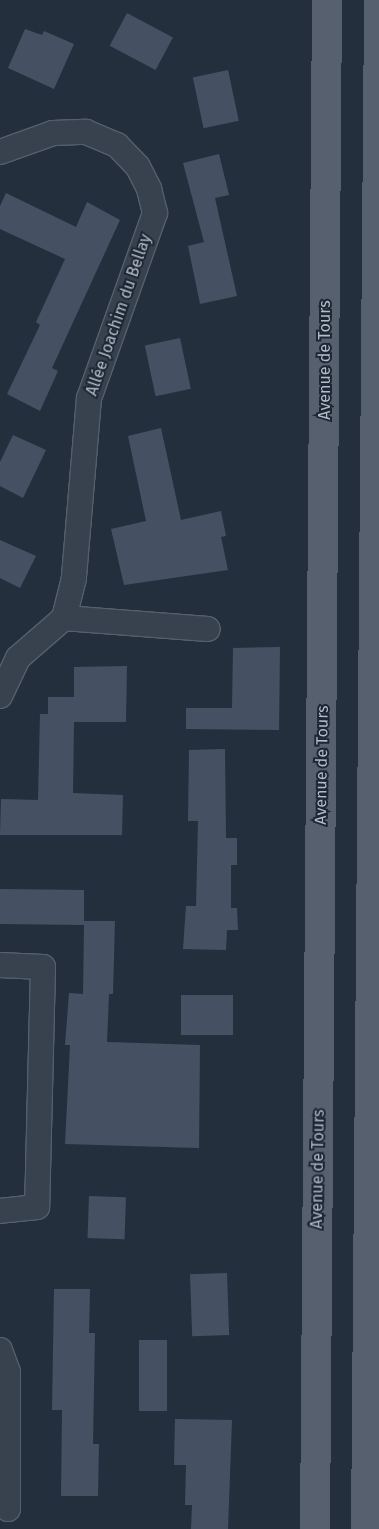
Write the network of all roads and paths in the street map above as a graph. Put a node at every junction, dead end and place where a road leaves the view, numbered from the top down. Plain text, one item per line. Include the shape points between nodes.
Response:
1 (326, 0) edge
2 (379, 0) edge
3 (0, 152) edge
4 (64, 618) junction
5 (208, 629) dead end
6 (9, 653) edge
7 (0, 696) edge
8 (0, 965) edge
9 (0, 1211) edge
10 (0, 1350) edge
11 (4, 1424) edge
12 (8, 1509) dead end
13 (314, 1529) edge
14 (366, 1529) edge

1 - 13 main road, Avenue de Tours
2 - 14 main road
3 - 4 street, Allée Joachim du Bellay via 53,133 86,132 117,146 138,167 149,189 155,213 89,398 74,578
4 - 5 street
4 - 6 street
6 - 7 street
8 - 9 street via 43,967 37,1207
10 - 11 street via 8,1372
11 - 12 street

